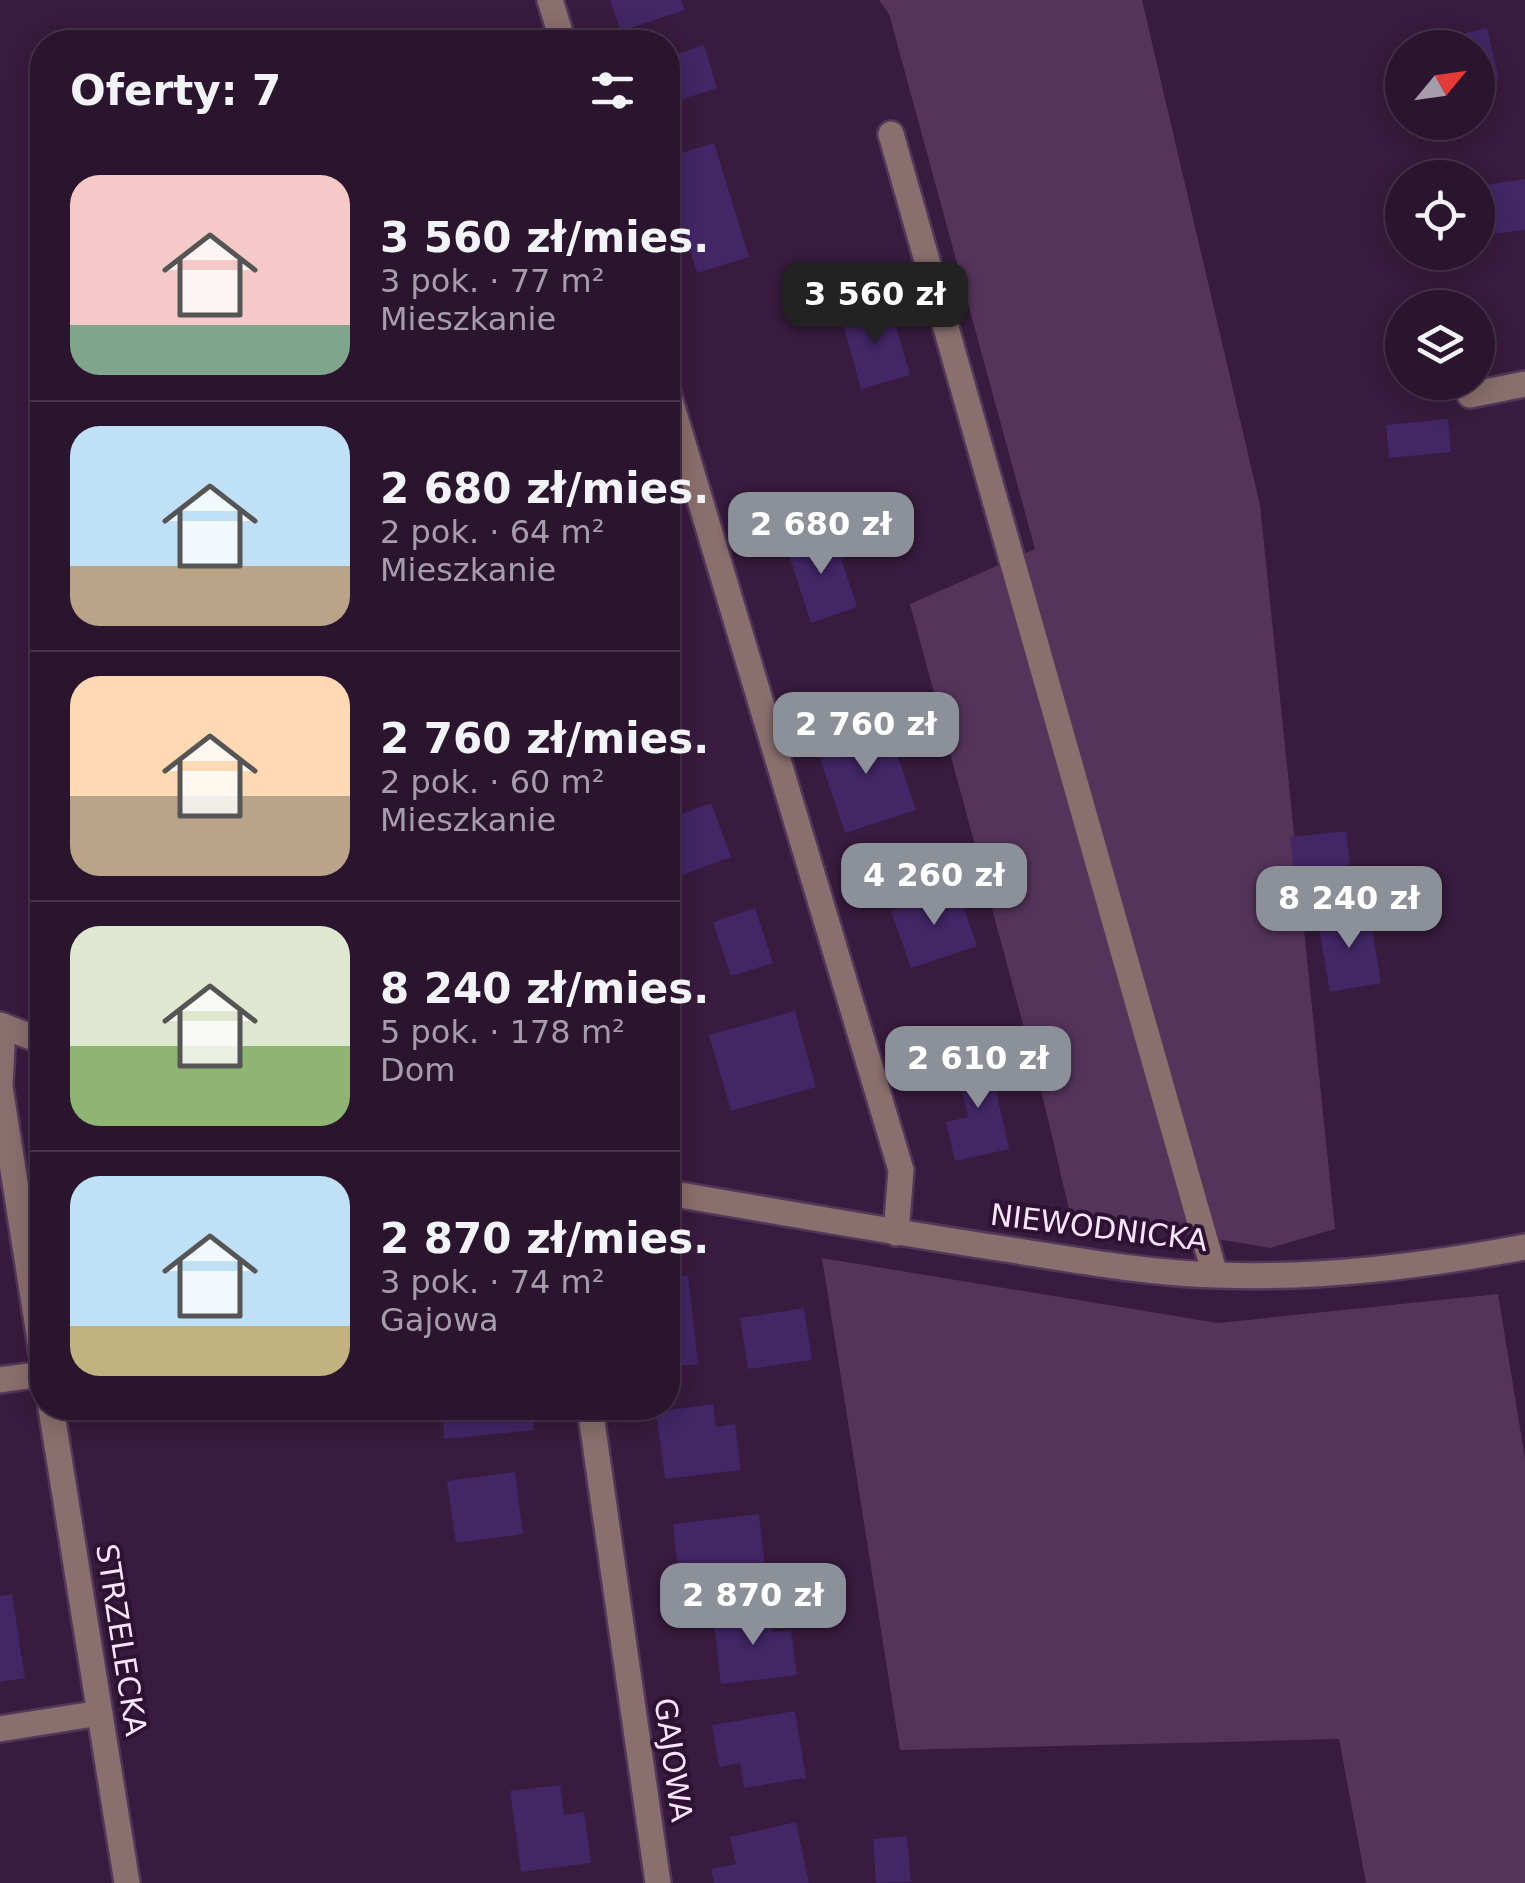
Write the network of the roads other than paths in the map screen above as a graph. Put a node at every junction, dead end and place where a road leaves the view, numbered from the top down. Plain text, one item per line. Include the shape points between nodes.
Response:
1 (550, 0) edge
2 (559, 30) edge
3 (891, 134) dead end
4 (1525, 384) edge
5 (1495, 390) edge
6 (680, 432) edge
7 (1, 1025) edge
8 (30, 1036) edge
9 (0, 1086) edge
10 (680, 1195) edge
11 (896, 1232) junction
12 (1525, 1248) edge
13 (1215, 1276) junction
14 (30, 1277) edge
15 (30, 1376) edge
16 (0, 1380) edge
17 (53, 1420) edge
18 (592, 1420) edge
19 (100, 1713) junction
20 (0, 1729) edge
21 (127, 1883) edge
22 (658, 1883) edge

1 - 2 street
3 - 13 street
4 - 5 street
6 - 11 street via 900,1170
7 - 8 street
7 - 9 street
9 - 14 street
10 - 11 street, NIEWODNICKA
11 - 13 street, NIEWODNICKA
12 - 13 street, NIEWODNICKA via 1359,1272
15 - 16 street
17 - 19 street, STRZELECKA
18 - 22 street, GAJOWA
19 - 20 street
19 - 21 street, STRZELECKA

